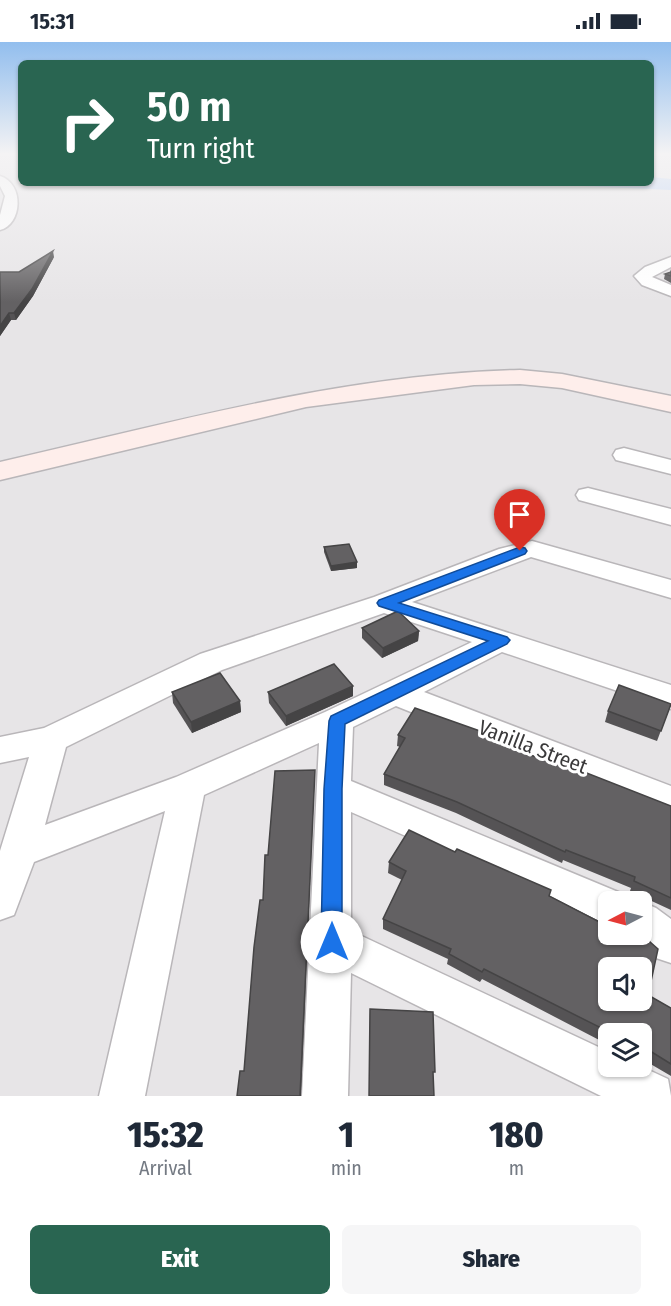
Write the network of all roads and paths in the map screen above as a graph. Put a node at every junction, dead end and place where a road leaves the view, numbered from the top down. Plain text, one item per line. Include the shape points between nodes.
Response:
1 (11, 204) edge
2 (0, 226) edge
3 (670, 263) edge
4 (671, 291) edge
5 (671, 404) edge
6 (624, 455) dead end
7 (671, 466) edge
8 (0, 471) edge
9 (588, 495) dead end
10 (671, 517) edge
11 (671, 589) edge
12 (384, 603) junction
13 (502, 640) junction
14 (395, 693) junction
15 (671, 697) edge
16 (337, 721) junction
17 (51, 739) junction
18 (0, 750) edge
19 (188, 787) junction
20 (333, 789) junction
21 (671, 801) edge
22 (19, 851) junction
23 (0, 902) edge
24 (598, 902) edge
25 (652, 929) edge
26 (332, 942) junction
27 (671, 944) edge
28 (122, 1096) edge
29 (325, 1096) edge
30 (651, 1096) edge

1 - 2 street
3 - 4 street via 642,276
5 - 8 street via 562,381 474,378 306,399
6 - 7 street
9 - 10 street
11 - 12 street via 532,549
12 - 13 street
12 - 17 street via 211,662
13 - 14 street
13 - 15 street
14 - 16 street
14 - 21 street, Vanilla Street
16 - 19 street
16 - 20 street
17 - 18 street
17 - 22 street
19 - 22 street
19 - 28 street
20 - 24 street
20 - 26 street
22 - 23 street
25 - 27 street
26 - 29 street
26 - 30 street

